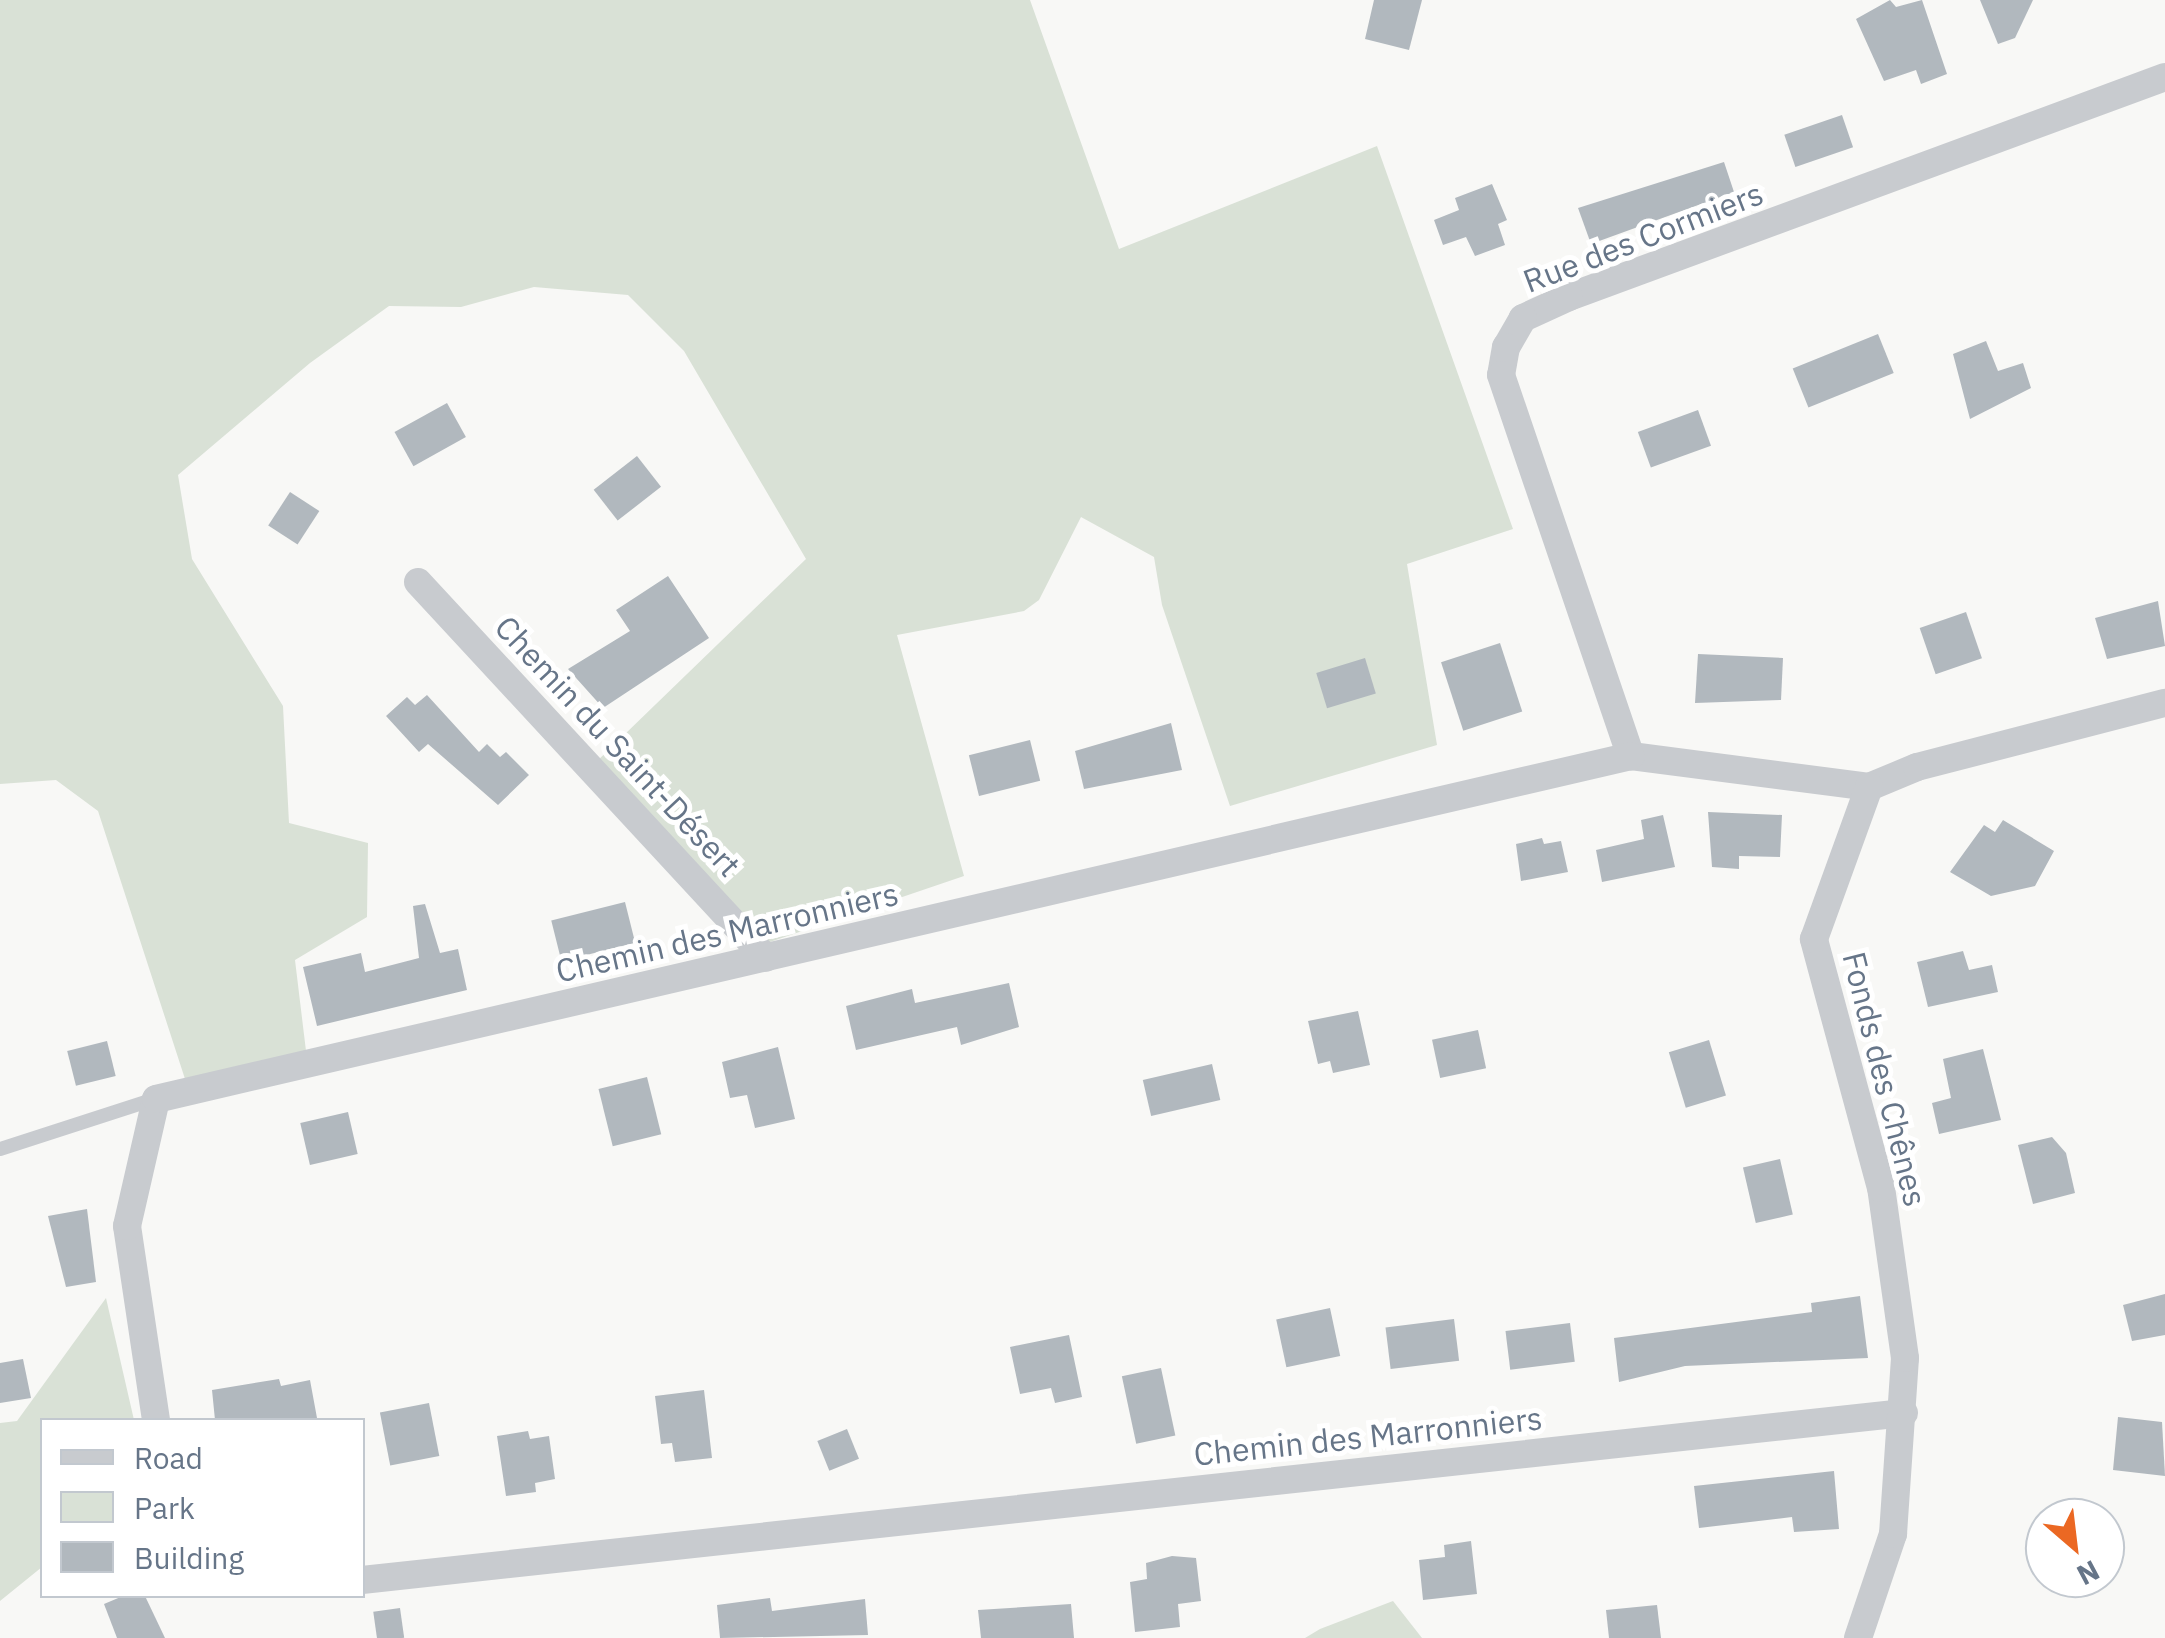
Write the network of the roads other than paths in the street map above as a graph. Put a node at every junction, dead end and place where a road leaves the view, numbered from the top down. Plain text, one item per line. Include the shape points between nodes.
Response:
1 (2165, 77) edge
2 (418, 582) dead end
3 (2165, 703) edge
4 (1632, 756) junction
5 (1869, 787) junction
6 (766, 958) junction
7 (156, 1099) junction
8 (0, 1149) edge
9 (1904, 1413) junction
10 (156, 1418) edge
11 (365, 1580) edge
12 (1858, 1638) edge

1 - 4 street, Rue des Cormiers via 1523,318 1506,347 1501,375
2 - 6 street, Chemin du Saint-Désert
3 - 5 street via 1918,767
4 - 5 street
4 - 6 street, Chemin des Marronniers
5 - 9 street, Fonds des Chênes via 1814,940 1881,1188 1904,1358
6 - 7 street, Chemin des Marronniers
7 - 8 lane
7 - 10 street via 127,1226
9 - 11 street, Chemin des Marronniers
9 - 12 street, Fonds des Chênes via 1893,1534

